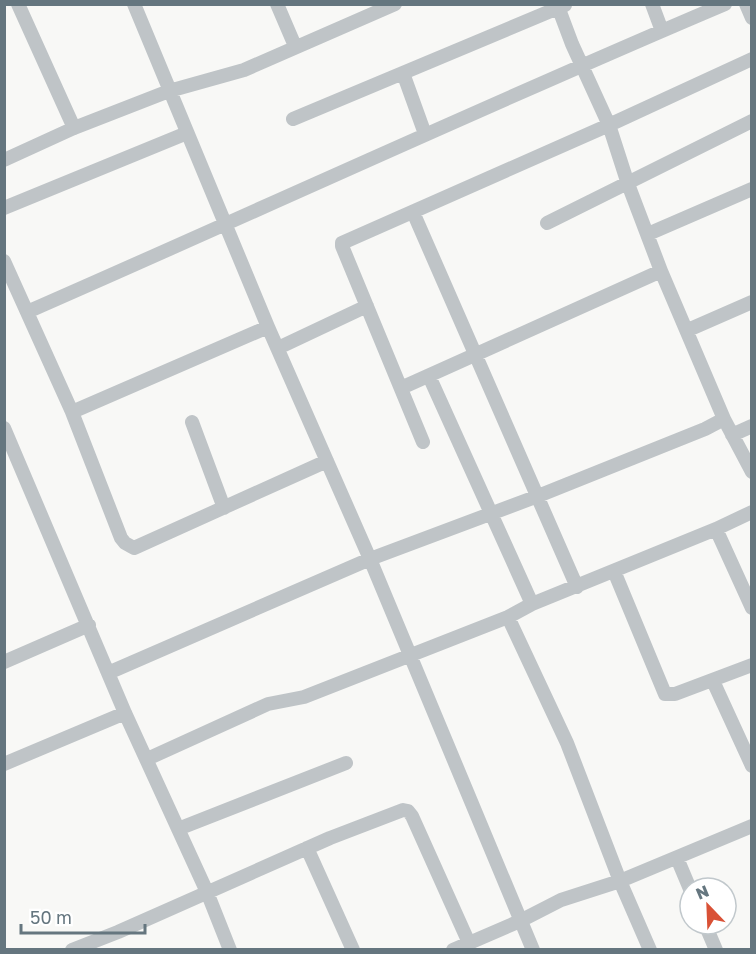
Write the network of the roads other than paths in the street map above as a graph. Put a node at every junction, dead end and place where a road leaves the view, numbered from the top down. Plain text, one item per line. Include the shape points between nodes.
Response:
1 (18, 4) edge
2 (134, 4) edge
3 (277, 4) edge
4 (394, 4) edge
5 (652, 4) edge
6 (725, 4) edge
7 (746, 4) edge
8 (561, 6) edge
9 (752, 18) edge
10 (662, 31) junction
11 (295, 46) junction
12 (752, 59) edge
13 (583, 65) junction
14 (403, 73) junction
15 (169, 91) junction
16 (293, 119) dead end
17 (752, 121) edge
18 (609, 125) junction
19 (74, 128) junction
20 (187, 133) junction
21 (425, 134) junction
22 (4, 160) edge
23 (628, 184) junction
24 (752, 189) edge
25 (4, 208) edge
26 (413, 212) junction
27 (547, 223) dead end
28 (225, 225) junction
29 (648, 234) junction
30 (4, 261) edge
31 (661, 271) junction
32 (752, 302) edge
33 (367, 306) junction
34 (27, 312) junction
35 (268, 327) junction
36 (687, 330) junction
37 (278, 348) junction
38 (476, 355) junction
39 (429, 376) junction
40 (400, 388) junction
41 (72, 412) junction
42 (724, 419) junction
43 (192, 422) dead end
44 (752, 426) edge
45 (4, 428) edge
46 (732, 435) junction
47 (423, 442) dead end
48 (327, 461) junction
49 (752, 472) edge
50 (538, 496) junction
51 (224, 508) junction
52 (752, 512) edge
53 (491, 514) junction
54 (716, 529) junction
55 (370, 559) junction
56 (614, 571) junction
57 (577, 586) junction
58 (532, 604) junction
59 (752, 608) edge
60 (508, 616) junction
61 (89, 625) junction
62 (410, 655) junction
63 (4, 662) edge
64 (752, 665) edge
65 (108, 673) junction
66 (713, 681) junction
67 (125, 713) junction
68 (147, 759) junction
69 (346, 763) dead end
70 (4, 764) edge
71 (752, 766) edge
72 (752, 825) edge
73 (178, 829) junction
74 (308, 848) junction
75 (677, 858) junction
76 (685, 876) edge
77 (620, 881) junction
78 (207, 892) junction
79 (520, 921) junction
80 (710, 936) edge
81 (469, 943) junction
82 (105, 944) edge
83 (72, 950) edge
84 (230, 950) edge
85 (353, 950) edge
86 (453, 950) edge
87 (533, 950) edge
88 (650, 950) edge
89 (716, 950) edge

1 - 19 street
2 - 15 street
3 - 11 street
4 - 11 street
5 - 10 street
6 - 10 street
7 - 9 street
8 - 13 street
8 - 14 street
10 - 13 street
11 - 15 street via 244,70
12 - 18 street
13 - 18 street
13 - 21 street
14 - 16 street
14 - 21 street
15 - 19 street
15 - 20 street
17 - 23 street
18 - 23 street
18 - 26 street
19 - 22 street
20 - 25 street
20 - 28 street
21 - 28 street
23 - 27 street
23 - 29 street
24 - 29 street
26 - 33 street via 342,243
26 - 38 street
28 - 34 street
28 - 35 street
29 - 31 street
30 - 34 street
31 - 36 street
31 - 38 street
32 - 36 street
33 - 37 street
33 - 40 street
34 - 41 street
35 - 37 street
35 - 41 street
36 - 42 street
37 - 48 street
38 - 39 street
38 - 50 street
39 - 40 street
39 - 53 street
40 - 47 street
41 - 51 street via 121,538 129,546 134,548
42 - 46 street
42 - 50 street
43 - 51 street
44 - 46 street
45 - 61 street
46 - 49 street
48 - 51 street
48 - 55 street
50 - 53 street
50 - 57 street
52 - 54 street
53 - 55 street
53 - 58 street
54 - 56 street
54 - 59 street
55 - 62 street
55 - 65 street
56 - 57 street
56 - 66 street via 664,693 675,694
57 - 58 street
58 - 60 street
60 - 62 street
60 - 77 street via 567,743
61 - 63 street
61 - 65 street
62 - 68 street via 304,697 268,704
62 - 79 street
64 - 66 street
65 - 67 street
66 - 71 street
67 - 68 street
67 - 70 street
68 - 73 street
69 - 73 street
72 - 75 street
73 - 78 street
74 - 78 street
74 - 81 street via 400,811 408,812
74 - 85 street
75 - 76 street
75 - 77 street
77 - 79 street via 561,900
77 - 88 street
78 - 82 street
78 - 84 street
79 - 81 street
79 - 87 street
80 - 89 street
81 - 86 street
82 - 83 street

